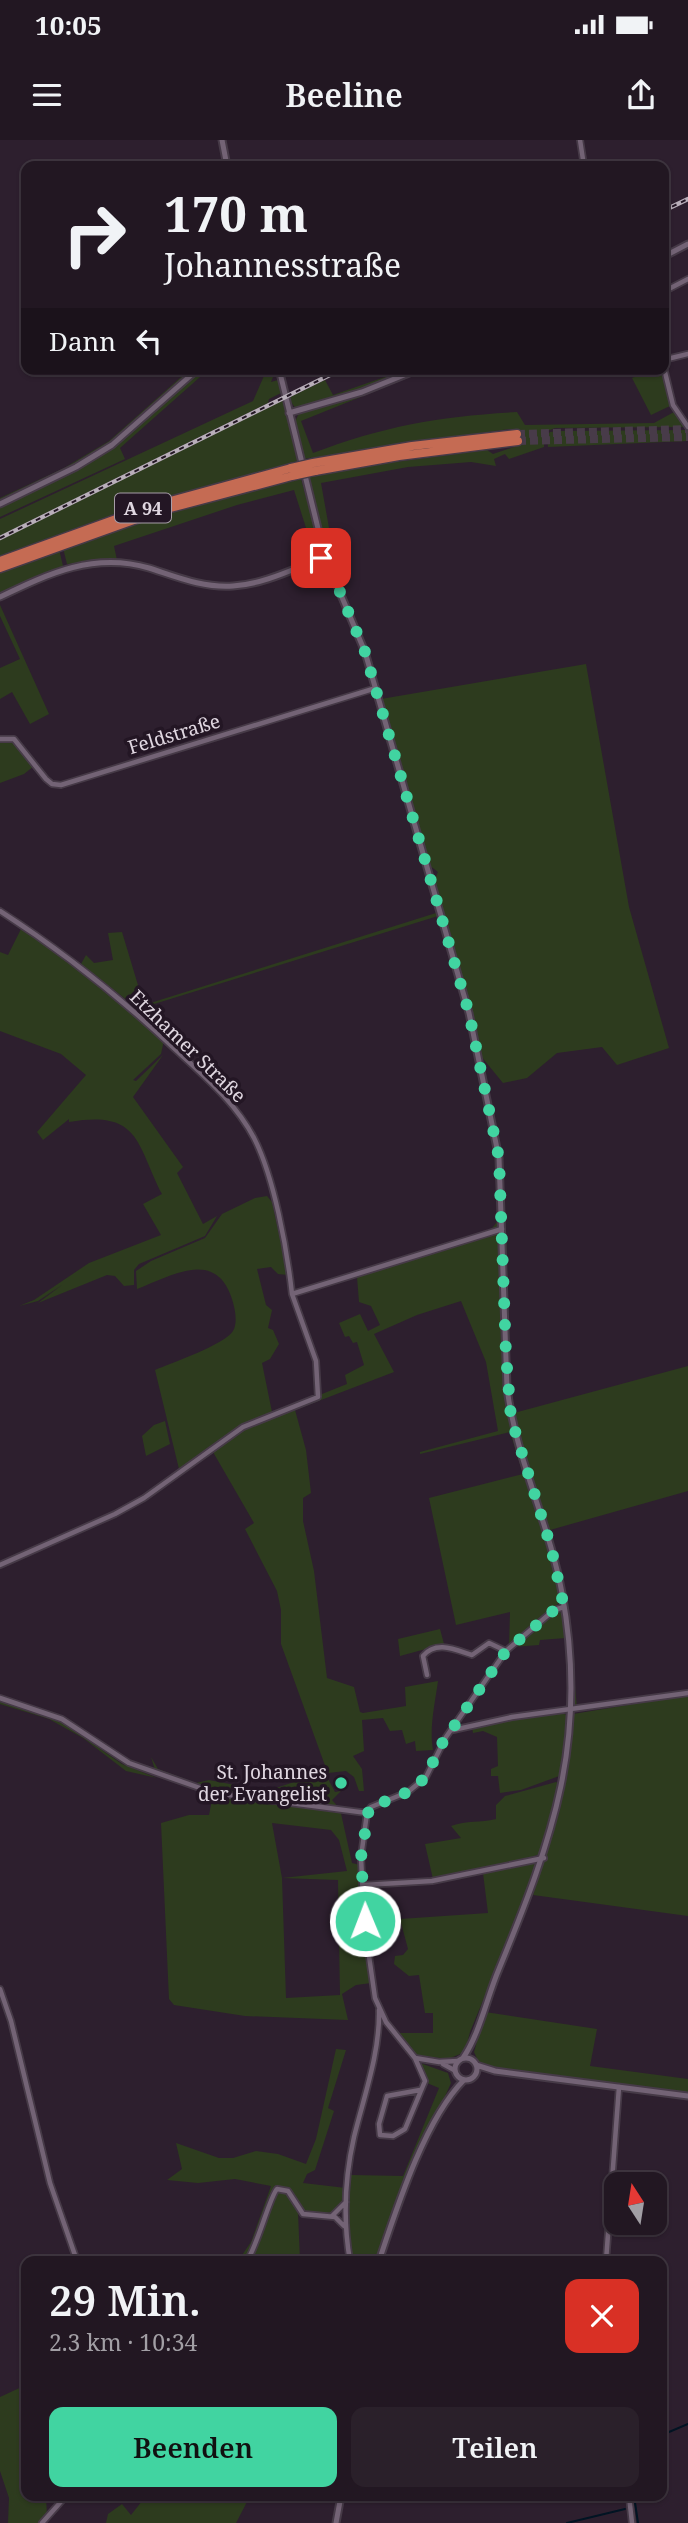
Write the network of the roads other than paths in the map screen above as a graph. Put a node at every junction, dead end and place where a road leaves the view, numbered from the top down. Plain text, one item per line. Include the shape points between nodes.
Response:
1 (222, 140) edge
2 (580, 140) edge
3 (226, 161) edge
4 (583, 161) edge
5 (688, 244) edge
6 (669, 254) edge
7 (688, 279) edge
8 (669, 289) edge
9 (688, 354) edge
10 (669, 360) edge
11 (191, 375) edge
12 (280, 375) edge
13 (404, 375) edge
14 (666, 375) edge
15 (289, 413) junction
16 (688, 426) edge
17 (517, 438) tunnel mouth
18 (292, 472) junction
19 (0, 504) edge
20 (325, 556) junction
21 (0, 561) edge
22 (0, 568) edge
23 (0, 597) edge
24 (376, 688) junction
25 (0, 738) edge
26 (0, 911) edge
27 (502, 1229) junction
28 (292, 1294) junction
29 (0, 1565) edge
30 (564, 1607) junction
31 (506, 1651) junction
32 (426, 1675) dead end
33 (688, 1693) edge
34 (0, 1698) edge
35 (571, 1710) junction
36 (452, 1730) junction
37 (368, 1813) junction
38 (544, 1858) junction
39 (364, 1885) junction
40 (0, 1989) edge
41 (379, 2010) junction
42 (470, 2046) junction
43 (415, 2058) junction
44 (461, 2059) junction
45 (439, 2062) junction
46 (475, 2063) junction
47 (495, 2071) junction
48 (455, 2072) junction
49 (476, 2074) junction
50 (464, 2080) junction
51 (620, 2087) junction
52 (420, 2090) junction
53 (453, 2090) junction
54 (688, 2096) edge
55 (346, 2201) junction
56 (331, 2216) junction
57 (345, 2227) junction
58 (75, 2256) edge
59 (250, 2256) edge
60 (349, 2256) edge
61 (381, 2256) edge
62 (606, 2256) edge
63 (62, 2501) edge
64 (340, 2501) edge
65 (630, 2501) edge
66 (42, 2523) edge
67 (336, 2523) edge
68 (632, 2523) edge

1 - 3 street
2 - 4 street
5 - 6 street
7 - 8 street
9 - 10 street
11 - 19 street via 112,445
12 - 15 street
13 - 15 street
14 - 16 street via 676,411
15 - 20 street
17 - 18 highway, A 94, bridge
18 - 21 highway, A 94 via 152,506
18 - 22 highway, A 94 via 159,511
20 - 23 street via 263,581 233,586 199,583 130,564 84,563
20 - 24 street
24 - 25 street, Feldstraße via 61,785 46,779 14,739
24 - 27 street via 469,1013 497,1144
26 - 28 street, Etzhamer Straße via 90,973 236,1110 265,1167
27 - 28 street
27 - 30 street via 511,1418 551,1547
28 - 29 street, Etzhamer Straße via 316,1361 318,1397 243,1427 115,1514
30 - 31 street via 554,1610
30 - 35 street
31 - 32 street via 489,1643 472,1655 450,1647 428,1651 423,1656
31 - 36 street
33 - 35 street
34 - 37 street via 62,1719 129,1763 236,1798
35 - 36 street
35 - 38 street via 563,1781
36 - 37 street via 420,1784 371,1807
37 - 39 street via 361,1857
38 - 39 street via 432,1881
38 - 42 street
39 - 41 street via 367,1941
40 - 58 street via 50,2183
41 - 43 street
41 - 55 street
42 - 44 street
42 - 46 street
43 - 45 street
43 - 52 street via 425,2076
44 - 45 street
44 - 46 street
44 - 48 street
45 - 48 street
46 - 47 street
46 - 49 street
47 - 49 street
47 - 51 street
48 - 50 street
48 - 53 street
49 - 50 street
50 - 53 street
51 - 54 street
51 - 62 street
52 - 52 street via 403,2132 380,2135 387,2096
53 - 61 street via 428,2136
55 - 56 street
55 - 57 street
56 - 57 street
56 - 59 street via 303,2214 288,2192 277,2189
57 - 60 street
63 - 66 street
64 - 67 street
65 - 68 street

